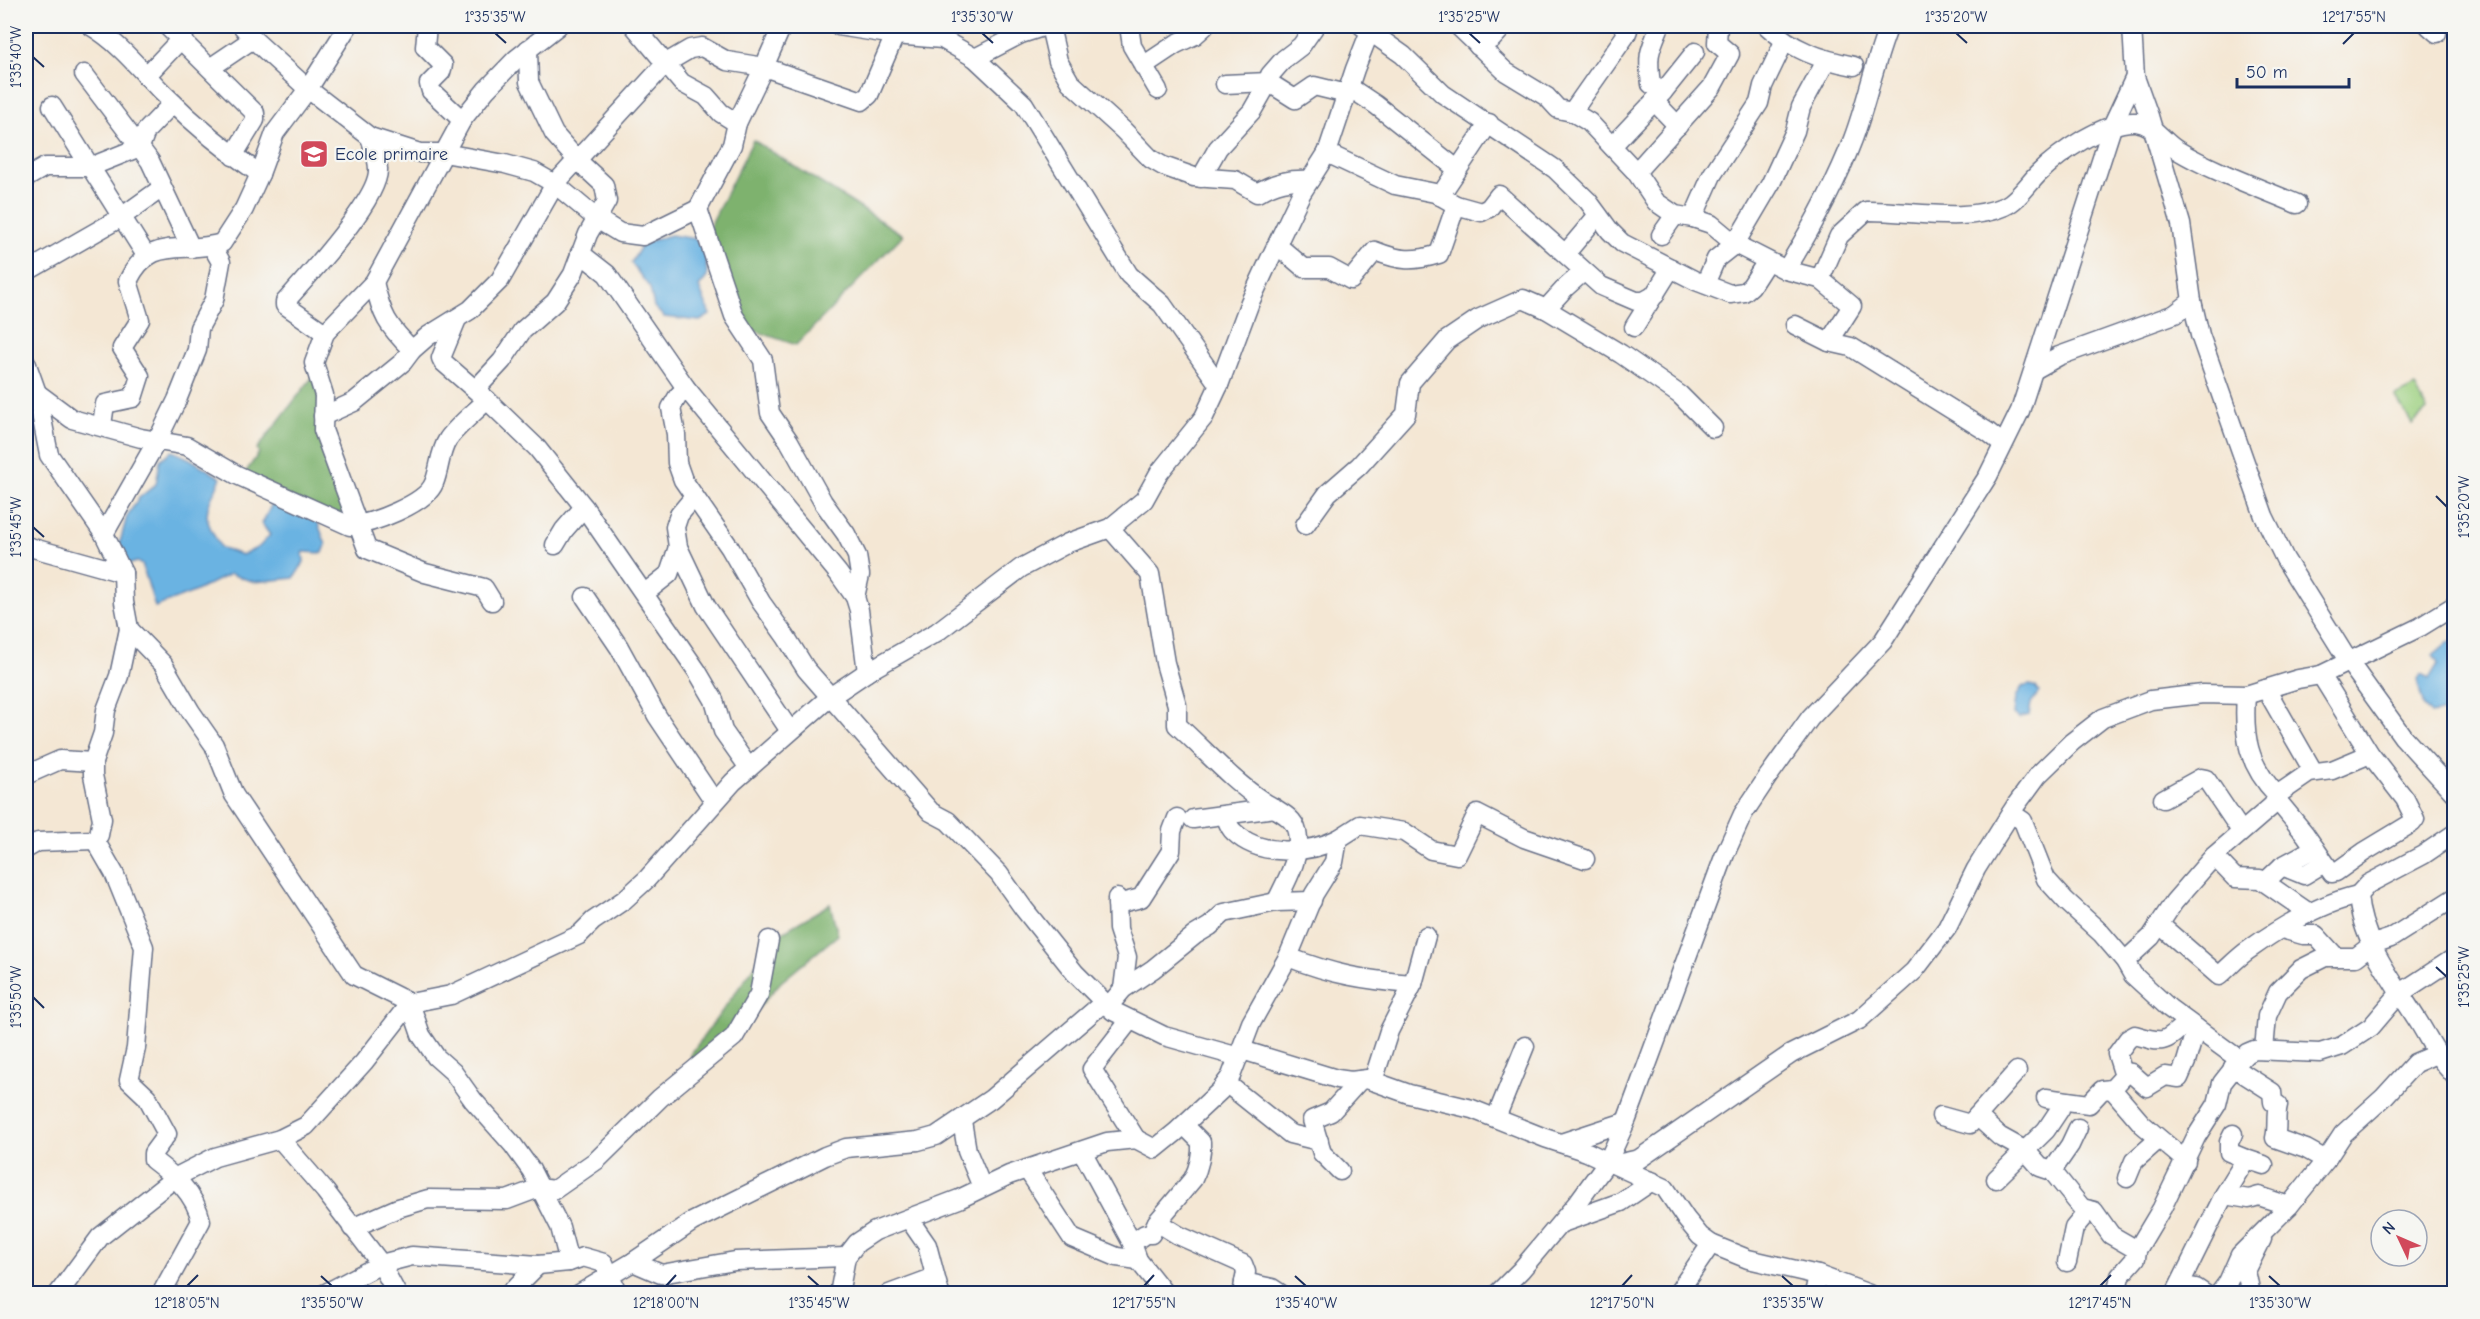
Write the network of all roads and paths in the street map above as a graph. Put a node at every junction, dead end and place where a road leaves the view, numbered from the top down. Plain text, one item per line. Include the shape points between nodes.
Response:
1 (91, 26) edge
2 (167, 26) edge
3 (348, 26) edge
4 (426, 26) edge
5 (558, 26) edge
6 (634, 26) edge
7 (782, 26) edge
8 (838, 26) edge
9 (1048, 26) edge
10 (1129, 26) edge
11 (1205, 26) edge
12 (1315, 26) edge
13 (1458, 26) edge
14 (1504, 26) edge
15 (1718, 26) edge
16 (1767, 26) edge
17 (1889, 26) edge
18 (2132, 26) edge
19 (1368, 27) edge
20 (1625, 28) edge
21 (1018, 30) edge
22 (185, 32) edge
23 (248, 32) edge
24 (1656, 33) edge
25 (895, 35) junction
26 (1784, 42) junction
27 (1478, 46) junction
28 (528, 50) junction
29 (1695, 52) dead end
30 (975, 58) junction
31 (1826, 61) junction
32 (666, 63) junction
33 (1143, 66) junction
34 (1854, 66) dead end
35 (764, 68) junction
36 (210, 69) junction
37 (84, 74) dead end
38 (146, 76) junction
39 (2135, 77) junction
40 (1268, 82) junction
41 (1226, 84) dead end
42 (308, 89) junction
43 (1158, 90) dead end
44 (1348, 91) junction
45 (1659, 96) junction
46 (173, 103) junction
47 (52, 106) dead end
48 (1572, 112) junction
49 (462, 120) junction
50 (736, 123) junction
51 (1490, 123) junction
52 (2113, 124) junction
53 (1678, 126) junction
54 (2151, 127) junction
55 (370, 137) junction
56 (1612, 146) junction
57 (140, 147) junction
58 (444, 153) junction
59 (1327, 153) junction
60 (233, 156) junction
61 (578, 161) junction
62 (90, 167) junction
63 (1457, 169) junction
64 (1636, 172) junction
65 (260, 174) junction
66 (26, 178) edge
67 (1202, 178) junction
68 (1310, 180) junction
69 (555, 184) junction
70 (162, 188) junction
71 (1448, 200) junction
72 (2297, 204) dead end
73 (698, 209) junction
74 (1598, 215) junction
75 (1675, 215) junction
76 (120, 218) junction
77 (1693, 218) junction
78 (597, 219) junction
79 (1661, 235) dead end
80 (1735, 244) junction
81 (1276, 245) junction
82 (212, 246) junction
83 (191, 248) junction
84 (580, 253) junction
85 (1566, 253) junction
86 (147, 257) junction
87 (1767, 261) junction
88 (1671, 268) junction
89 (1786, 270) junction
90 (26, 272) edge
91 (1583, 272) junction
92 (1820, 279) junction
93 (374, 282) junction
94 (1705, 284) junction
95 (1655, 295) junction
96 (2192, 301) junction
97 (1546, 309) junction
98 (457, 319) junction
99 (1795, 326) dead end
100 (1634, 327) dead end
101 (325, 333) junction
102 (1829, 342) junction
103 (412, 350) junction
104 (26, 362) edge
105 (2034, 370) junction
106 (1220, 385) junction
107 (686, 388) junction
108 (482, 395) junction
109 (31, 396) edge
110 (323, 416) junction
111 (102, 425) junction
112 (1713, 429) dead end
113 (158, 439) junction
114 (2003, 444) junction
115 (694, 497) junction
116 (584, 507) junction
117 (360, 525) junction
118 (1305, 525) dead end
119 (1110, 528) junction
120 (105, 534) junction
121 (555, 545) dead end
122 (26, 546) edge
123 (678, 547) junction
124 (123, 573) junction
125 (645, 593) junction
126 (585, 597) dead end
127 (855, 597) junction
128 (492, 601) dead end
129 (2454, 606) edge
130 (129, 629) junction
131 (2349, 662) junction
132 (867, 672) junction
133 (2322, 675) junction
134 (2266, 689) junction
135 (2246, 695) junction
136 (830, 697) junction
137 (790, 731) junction
138 (2370, 754) junction
139 (93, 762) junction
140 (749, 768) junction
141 (2313, 771) junction
142 (26, 775) edge
143 (2454, 793) edge
144 (2277, 798) junction
145 (2163, 799) dead end
146 (714, 801) junction
147 (1275, 808) junction
148 (2012, 813) junction
149 (1225, 815) junction
150 (2241, 831) junction
151 (2454, 834) edge
152 (1338, 839) junction
153 (95, 840) junction
154 (26, 849) edge
155 (1297, 850) junction
156 (2319, 855) junction
157 (2214, 856) junction
158 (1585, 859) dead end
159 (2265, 882) junction
160 (2358, 895) junction
161 (2454, 898) edge
162 (1312, 901) junction
163 (1276, 902) junction
164 (2309, 913) junction
165 (2159, 924) junction
166 (2282, 929) junction
167 (1426, 936) dead end
168 (769, 940) dead end
169 (2373, 944) junction
170 (1288, 957) junction
171 (2336, 957) junction
172 (2454, 958) edge
173 (2126, 961) junction
174 (1413, 984) junction
175 (1123, 989) junction
176 (2399, 994) junction
177 (410, 1003) junction
178 (1106, 1005) junction
179 (1130, 1020) junction
180 (2192, 1025) junction
181 (1525, 1046) dead end
182 (2264, 1050) junction
183 (1241, 1054) junction
184 (2436, 1054) junction
185 (2236, 1063) junction
186 (2017, 1071) dead end
187 (2124, 1072) junction
188 (2454, 1072) edge
189 (1366, 1081) junction
190 (1226, 1083) junction
191 (2112, 1089) junction
192 (1941, 1116) dead end
193 (1977, 1116) junction
194 (1496, 1118) junction
195 (962, 1121) junction
196 (1625, 1122) junction
197 (1184, 1125) junction
198 (2078, 1128) dead end
199 (2233, 1134) dead end
200 (1136, 1138) junction
201 (280, 1139) junction
202 (2159, 1139) junction
203 (1319, 1141) junction
204 (1561, 1143) junction
205 (1082, 1151) junction
206 (2026, 1151) junction
207 (2246, 1159) junction
208 (2326, 1160) junction
209 (2186, 1161) junction
210 (1612, 1163) junction
211 (2264, 1165) dead end
212 (1027, 1169) junction
213 (1340, 1171) dead end
214 (2052, 1171) junction
215 (176, 1177) junction
216 (2127, 1178) dead end
217 (1996, 1179) dead end
218 (1652, 1181) junction
219 (539, 1188) junction
220 (982, 1188) junction
221 (2224, 1195) junction
222 (2289, 1206) junction
223 (2089, 1210) junction
224 (909, 1219) junction
225 (1157, 1221) junction
226 (1560, 1223) junction
227 (2268, 1227) junction
228 (352, 1228) junction
229 (1132, 1243) junction
230 (1712, 1244) junction
231 (2137, 1250) junction
232 (846, 1257) junction
233 (1138, 1260) junction
234 (569, 1262) junction
235 (633, 1262) junction
236 (2067, 1262) dead end
237 (381, 1264) junction
238 (538, 1265) junction
239 (1818, 1275) junction
240 (610, 1276) junction
241 (937, 1285) edge
242 (1243, 1288) edge
243 (2178, 1289) edge
244 (1159, 1290) edge
245 (58, 1293) edge
246 (161, 1293) edge
247 (324, 1293) edge
248 (397, 1293) edge
249 (509, 1293) edge
250 (579, 1293) edge
251 (618, 1293) edge
252 (839, 1293) edge
253 (889, 1293) edge
254 (1281, 1293) edge
255 (1497, 1293) edge
256 (1677, 1293) edge
257 (1814, 1293) edge
258 (1869, 1293) edge
259 (2116, 1293) edge
260 (2205, 1293) edge
261 (2219, 1293) edge
262 (2251, 1293) edge

1 - 38 street via 109,36
2 - 22 street
3 - 42 street
4 - 49 street via 425,46 443,65 429,84 431,91
5 - 28 street
6 - 32 street
7 - 35 street
8 - 25 street
9 - 21 street
9 - 67 street via 1058,61 1077,90 1151,159
10 - 33 street via 1131,43
11 - 33 street
12 - 40 street
13 - 27 street
14 - 27 street
15 - 53 street via 1717,43 1730,54 1712,87
16 - 26 street
17 - 89 street via 1853,138
18 - 39 street
19 - 44 street
19 - 51 street via 1443,94
20 - 24 street
20 - 48 street
21 - 30 street
22 - 36 street
22 - 38 street
23 - 36 street
23 - 42 street
24 - 45 street via 1647,60 1651,84
25 - 30 street via 942,39
25 - 35 street via 869,95 862,101
26 - 31 street
26 - 77 street via 1759,103 1712,176
27 - 48 street via 1497,65 1547,97 1558,109
28 - 49 street via 486,90
28 - 61 street via 529,82 554,134
29 - 45 street
30 - 106 street via 1031,112 1129,275 1162,304
31 - 34 street
31 - 80 street via 1801,106 1796,131 1771,183
32 - 35 street via 690,49 702,47 727,61
32 - 50 street via 682,83 706,96
32 - 61 street
33 - 43 street
35 - 50 street
36 - 60 street via 255,113 255,120
37 - 57 street
38 - 46 street
39 - 52 street
39 - 54 street
40 - 41 street
40 - 44 street via 1295,99 1314,86
40 - 67 street via 1252,111 1218,148
42 - 55 street
42 - 65 street via 275,132
44 - 59 street
44 - 63 street via 1376,105
45 - 53 street
45 - 56 street
46 - 57 street via 146,131
46 - 60 street
47 - 62 street
48 - 56 street via 1589,122
49 - 58 street
50 - 73 street via 732,145
51 - 63 street
51 - 74 street via 1555,168
52 - 54 street via 2137,122
52 - 92 street via 2041,171 2007,206 1962,216 1866,211 1839,236
52 - 105 street
53 - 64 street
54 - 72 street via 2174,149
54 - 96 street via 2181,224
55 - 58 street via 420,153
55 - 101 street via 379,170 374,185 354,218 285,302
56 - 64 street
57 - 62 street
57 - 70 street
58 - 69 street via 524,169
58 - 93 street
59 - 68 street
59 - 71 street via 1395,185
60 - 65 street
61 - 69 street
61 - 78 street via 604,185 607,201
62 - 66 street via 45,166
62 - 76 street
63 - 71 street
64 - 75 street via 1656,202
65 - 82 street via 222,243
67 - 68 street via 1235,180 1257,193 1289,179
68 - 81 street
69 - 78 street
69 - 98 street via 500,280
70 - 76 street
70 - 83 street
71 - 81 street via 1439,254 1415,260 1375,251 1351,280 1329,268 1304,268
71 - 85 street via 1483,212 1499,195
73 - 78 street via 643,236 620,233
73 - 127 street via 734,316 763,360 770,413 858,556 860,575
74 - 85 street
74 - 88 street via 1622,243
75 - 77 street
75 - 79 street
76 - 86 street
76 - 90 street
77 - 80 street via 1711,224
78 - 84 street
80 - 87 street
80 - 94 street via 1716,259
81 - 106 street
82 - 83 street
82 - 113 street via 221,262 214,300 199,328 197,350
83 - 86 street via 165,248
84 - 107 street via 607,274
84 - 108 street via 573,274 555,302 522,331
85 - 91 street
86 - 111 street via 136,265 128,281 140,320 122,348 140,376 133,398 105,405
87 - 89 street
87 - 94 street via 1744,291 1730,294
88 - 94 street
88 - 95 street
89 - 92 street
91 - 95 street via 1601,286 1636,301
91 - 97 street
92 - 102 street via 1852,306
93 - 101 street
93 - 103 street via 381,313
95 - 100 street
96 - 105 street via 2175,314 2059,356
96 - 131 street via 2207,359 2277,545
97 - 112 street via 1680,394
97 - 118 street via 1523,298 1447,340 1410,383 1406,414 1359,466 1328,493
98 - 103 street
98 - 108 street via 441,358
99 - 102 street
101 - 110 street via 314,363 324,395
102 - 114 street via 1851,347
103 - 110 street via 354,402
104 - 109 street
105 - 114 street
106 - 119 street via 1200,425 1159,473 1144,500
107 - 115 street via 671,408 677,463
107 - 127 street
108 - 116 street via 537,448
108 - 117 street via 448,439 428,493 412,504
109 - 111 street via 72,419
109 - 120 street via 49,455
110 - 117 street via 323,430
111 - 113 street via 141,438
113 - 117 street via 187,446 237,475 350,526
113 - 120 street
114 - 196 street via 1973,500 1883,640 1810,718 1743,814
115 - 123 street via 676,522
115 - 136 street via 806,669
116 - 121 street
116 - 125 street
117 - 128 street via 367,549 425,573 484,588
119 - 132 street via 1068,543 1021,568 937,632
119 - 147 street via 1150,574 1177,725 1222,770
120 - 124 street
122 - 124 street
123 - 125 street via 669,574
123 - 137 street via 706,606
124 - 130 street
125 - 140 street via 697,671 714,700 723,731
126 - 146 street
127 - 132 street
129 - 131 street
130 - 139 street
130 - 177 street via 163,664 214,746 234,795 354,975
131 - 133 street
131 - 143 street via 2403,737
132 - 136 street
133 - 134 street
133 - 138 street
134 - 135 street
134 - 141 street
135 - 144 street via 2244,722 2253,764
135 - 148 street via 2203,694 2151,700 2103,718 2038,775
136 - 137 street
136 - 178 street via 931,812 948,821 999,874 1045,937
137 - 140 street
138 - 141 street via 2332,770
138 - 156 street via 2405,799 2414,822 2336,872 2332,873
139 - 142 street via 60,760
139 - 153 street via 102,819
140 - 146 street
141 - 144 street
144 - 150 street
144 - 156 street
145 - 150 street via 2201,778 2206,779
146 - 177 street via 647,879 579,935 451,995
147 - 149 street
147 - 155 street via 1292,819 1297,830
148 - 173 street via 2023,821 2046,879
148 - 210 street via 1976,869 1947,928 1914,971 1859,1020 1791,1054 1639,1159
149 - 155 street via 1232,831 1253,845
149 - 175 street via 1185,819 1172,831 1171,851 1141,898 1117,901 1118,929 1127,957
150 - 157 street
151 - 160 street via 2368,884
152 - 155 street
152 - 158 street via 1360,825 1404,832 1431,850 1458,855 1477,814 1524,838
152 - 162 street via 1334,862
153 - 154 street via 38,842
153 - 215 street via 114,873 144,947 136,1048 129,1080 147,1097 167,1134 153,1153 153,1160
155 - 163 street
156 - 159 street via 2304,875 2282,866
157 - 159 street via 2235,878
157 - 165 street
159 - 164 street
160 - 164 street
160 - 169 street
161 - 169 street via 2391,938
162 - 163 street
162 - 170 street
163 - 175 street via 1224,913
164 - 166 street
165 - 166 street via 2219,976 2249,949
165 - 173 street
166 - 171 street via 2316,935
167 - 174 street
168 - 219 street via 759,994 734,1036 660,1098 597,1160 554,1191
169 - 171 street via 2356,957
169 - 176 street
170 - 174 street via 1329,972
170 - 183 street via 1251,1023
171 - 182 street via 2325,957 2301,969 2278,992 2266,1016
172 - 176 street
173 - 180 street via 2133,975
174 - 189 street
175 - 178 street
176 - 182 street via 2372,1028 2342,1046 2320,1053
176 - 184 street
177 - 201 street via 306,1126
177 - 219 street via 426,1042 513,1145
178 - 179 street
178 - 195 street
179 - 183 street via 1164,1036
179 - 200 street via 1092,1070
180 - 185 street
180 - 187 street via 2159,1042 2135,1035 2128,1038 2116,1054
180 - 187 street via 2179,1078 2165,1076 2147,1087
181 - 194 street
182 - 185 street via 2247,1053
183 - 189 street via 1338,1079
183 - 190 street
184 - 188 street
184 - 208 street via 2415,1063 2343,1134
185 - 208 street via 2272,1092 2273,1102 2278,1105 2275,1138
185 - 209 street via 2222,1083 2217,1104
186 - 193 street
187 - 191 street
189 - 194 street
189 - 203 street via 1331,1112 1312,1120
190 - 197 street
190 - 203 street via 1290,1134
191 - 202 street
191 - 206 street via 2102,1090 2088,1104 2053,1103 2046,1130
192 - 193 street via 1970,1124
193 - 206 street via 1999,1136
194 - 204 street
195 - 220 street via 967,1151
195 - 235 street via 918,1141 846,1148 825,1156 692,1222
196 - 204 street
196 - 210 street
197 - 200 street via 1155,1149
197 - 225 street via 1200,1142 1199,1165 1193,1179
198 - 214 street
199 - 207 street via 2229,1152
200 - 205 street
201 - 215 street via 215,1157
201 - 228 street
202 - 209 street
202 - 216 street via 2134,1161
203 - 213 street via 1322,1153
204 - 210 street
205 - 212 street
205 - 229 street
206 - 214 street via 2040,1167
206 - 217 street
207 - 211 street
207 - 221 street
208 - 222 street
209 - 231 street
210 - 218 street
210 - 226 street
212 - 220 street
212 - 233 street via 1072,1238 1117,1257
214 - 223 street via 2082,1208
215 - 245 street via 100,1237
215 - 246 street via 197,1204 201,1221
218 - 226 street via 1621,1202
218 - 230 street via 1665,1188 1686,1220
219 - 228 street via 507,1200 428,1199
219 - 234 street via 560,1227
220 - 224 street
221 - 222 street via 2249,1199 2259,1196
221 - 243 street
222 - 227 street
223 - 231 street via 2094,1211 2111,1235
223 - 236 street via 2074,1228
224 - 232 street via 875,1231 857,1243
224 - 241 street via 927,1245
225 - 229 street via 1151,1234
225 - 242 street via 1178,1235 1244,1264
226 - 255 street
227 - 261 street via 2240,1255
227 - 262 street via 2246,1271
228 - 237 street
229 - 233 street
230 - 239 street via 1748,1258
230 - 256 street
231 - 259 street via 2136,1258 2120,1276
232 - 235 street via 735,1261 661,1274
232 - 252 street
233 - 244 street
234 - 238 street
234 - 240 street via 583,1257 604,1263
235 - 240 street
237 - 238 street via 412,1256
237 - 247 street
237 - 248 street
238 - 249 street
239 - 257 street
239 - 258 street
240 - 250 street
240 - 251 street
241 - 253 street
242 - 254 street via 1272,1288
243 - 260 street via 2196,1288

